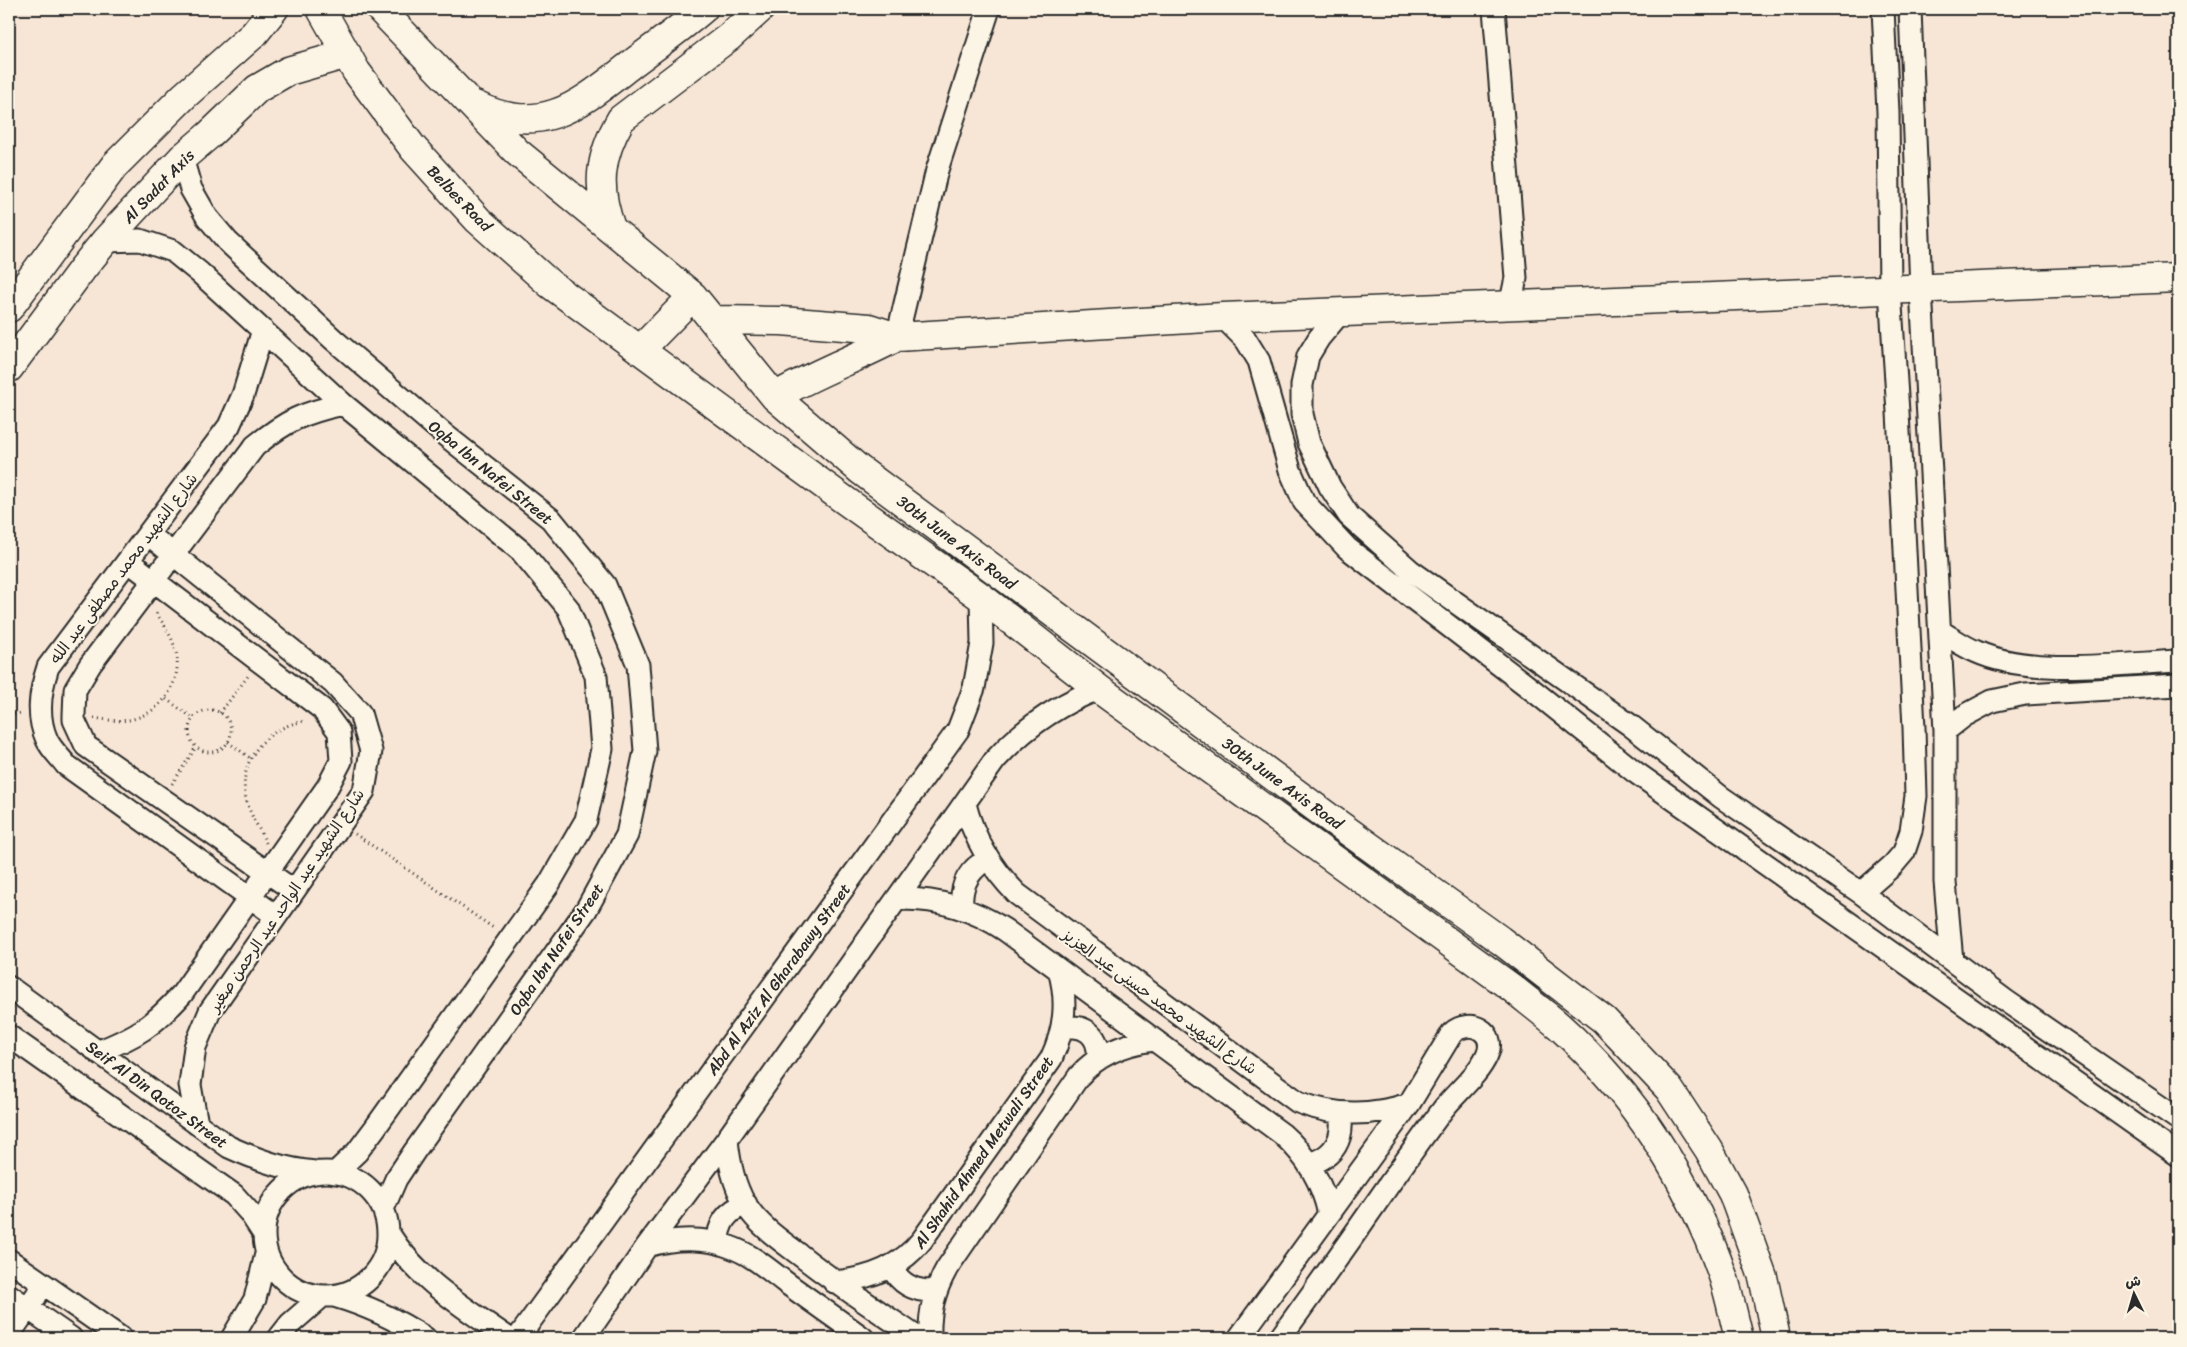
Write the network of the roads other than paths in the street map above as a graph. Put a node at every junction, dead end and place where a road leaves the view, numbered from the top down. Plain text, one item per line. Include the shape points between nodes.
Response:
1 (274, 9) edge
2 (321, 9) edge
3 (380, 9) edge
4 (703, 9) edge
5 (760, 9) edge
6 (989, 9) edge
7 (1494, 9) edge
8 (1883, 9) edge
9 (1910, 9) edge
10 (347, 54) junction
11 (468, 102) junction
12 (182, 158) junction
13 (611, 228) junction
14 (105, 241) junction
15 (56, 245) junction
16 (82, 268) junction
17 (2178, 278) edge
18 (1921, 289) junction
19 (1890, 290) junction
20 (693, 296) junction
21 (1510, 306) junction
22 (9, 308) edge
23 (1340, 313) junction
24 (1223, 317) junction
25 (713, 320) junction
26 (263, 330) junction
27 (897, 337) junction
28 (640, 350) junction
29 (9, 368) edge
30 (775, 397) junction
31 (343, 404) junction
32 (148, 534) junction
33 (173, 554) junction
34 (128, 561) junction
35 (149, 586) junction
36 (981, 597) junction
37 (1940, 631) junction
38 (2178, 661) edge
39 (2178, 685) edge
40 (1099, 689) junction
41 (1945, 731) junction
42 (964, 804) junction
43 (1772, 834) junction
44 (1757, 856) junction
45 (988, 859) junction
46 (271, 867) junction
47 (293, 890) junction
48 (1861, 893) junction
49 (250, 897) junction
50 (897, 899) junction
51 (962, 907) junction
52 (276, 916) junction
53 (1952, 961) junction
54 (1059, 970) junction
55 (9, 987) edge
56 (1062, 1029) junction
57 (9, 1036) edge
58 (1153, 1040) junction
59 (2066, 1041) junction
60 (97, 1052) junction
61 (1098, 1058) junction
62 (2050, 1064) junction
63 (1409, 1104) junction
64 (1340, 1113) junction
65 (2178, 1120) edge
66 (197, 1124) junction
67 (727, 1139) junction
68 (2178, 1155) edge
69 (1309, 1164) junction
70 (326, 1172) junction
71 (746, 1204) junction
72 (383, 1209) junction
73 (1329, 1214) junction
74 (264, 1233) junction
75 (389, 1234) junction
76 (718, 1243) junction
77 (647, 1246) junction
78 (266, 1254) junction
79 (891, 1267) junction
80 (12, 1269) edge
81 (834, 1282) junction
82 (44, 1285) junction
83 (935, 1291) junction
84 (9, 1296) edge
85 (328, 1297) junction
86 (28, 1308) junction
87 (9, 1335) edge
88 (71, 1338) edge
89 (121, 1338) edge
90 (232, 1338) edge
91 (279, 1338) edge
92 (425, 1338) edge
93 (508, 1338) edge
94 (518, 1338) edge
95 (584, 1338) edge
96 (863, 1338) edge
97 (918, 1338) edge
98 (930, 1338) edge
99 (1239, 1338) edge
100 (1280, 1338) edge
101 (1739, 1338) edge
102 (1776, 1338) edge

1 - 15 street via 254,34 184,96 116,165
2 - 10 street, Belbes Road
3 - 11 street
4 - 11 street via 584,101 562,112 538,118 514,118 490,113
5 - 13 street via 621,119 611,136 601,172 604,210
6 - 27 street via 937,170
7 - 21 street via 1516,278
8 - 19 street
9 - 18 street
10 - 12 street, Al Sadat Axis via 288,71 266,84
10 - 28 street, Belbes Road via 413,148 478,220 550,284
11 - 13 street via 517,152
12 - 14 street, Al Sadat Axis
12 - 72 street, Oqba Ibn Nafei Street via 195,196 228,242 334,340 445,435 551,519 605,585 638,665 645,751 628,835 586,910 414,1152 396,1179
13 - 20 street
14 - 16 street, Al Sadat Axis
14 - 26 street via 140,240 173,251
15 - 16 street
15 - 22 street
16 - 29 street, Al Sadat Axis
17 - 18 street
18 - 19 street
18 - 37 street
19 - 21 street
19 - 48 street via 1916,796 1912,831 1904,852
20 - 25 street, 30th June Axis Road
20 - 28 street
21 - 23 street
23 - 24 street
23 - 43 street via 1308,356 1302,385 1302,414 1309,443 1330,487 1349,516 1411,571 1630,725
24 - 27 street
24 - 44 street via 1246,340 1259,361 1290,470 1304,502 1335,537 1635,772
25 - 27 street via 869,328
25 - 30 street, 30th June Axis Road
26 - 31 street
26 - 32 street, شارع الشهيد محمد مصطفى عبد الله via 243,396 229,426
27 - 30 street
28 - 36 street, 30th June Axis Road
30 - 102 street, 30th June Axis Road via 860,470 1331,819 1500,940 1604,1020 1669,1089 1733,1194 1763,1277
31 - 33 street, شارع الشهيد محمد مصطفى عبد الله via 311,411 281,426 255,446
31 - 70 street via 521,551 568,608 596,676 602,749 586,820 549,884 357,1152
32 - 33 street, شارع الشهيد عبد الواحد عبد الرحمن صغير
32 - 34 street, شارع الشهيد محمد مصطفى عبد الله
33 - 35 street, شارع الشهيد محمد مصطفى عبد الله
33 - 47 street, شارع الشهيد عبد الواحد عبد الرحمن صغير via 333,683 360,713 370,752 364,791
34 - 35 street, شارع الشهيد عبد الواحد عبد الرحمن صغير
34 - 49 street, شارع الشهيد محمد مصطفى عبد الله via 48,667 41,688 39,710 47,740 66,766
35 - 46 street, شارع الشهيد عبد الواحد عبد الرحمن صغير via 259,661 322,709 339,732 341,761 328,786
35 - 46 street, شارع الشهيد محمد مصطفى عبد الله via 75,690 74,720 86,746 162,799
36 - 40 street, 30th June Axis Road
36 - 94 street, Abd Al Aziz Al Gharabawy Street via 980,652 974,688 958,730
37 - 38 street via 1976,652 2024,666
37 - 41 street
39 - 41 street via 2025,694 1992,701
40 - 42 street via 1058,707 1021,734 995,760
40 - 101 street, 30th June Axis Road via 1512,988 1560,1026 1603,1069 1641,1117 1683,1184 1724,1280
41 - 53 street via 1945,882
42 - 45 street, شارع الشهيد محمد حسنى عبد العزيز
42 - 50 street
43 - 44 street
43 - 48 street
44 - 62 street
45 - 51 street via 966,878
45 - 64 street, شارع الشهيد محمد حسنى عبد العزيز via 1028,904 1298,1102
46 - 47 street, شارع الشهيد محمد مصطفى عبد الله
46 - 49 street, شارع الشهيد عبد الواحد عبد الرحمن صغير
47 - 52 street, شارع الشهيد عبد الواحد عبد الرحمن صغير
48 - 53 street
49 - 52 street, شارع الشهيد محمد مصطفى عبد الله
49 - 60 street, شارع الشهيد عبد الواحد عبد الرحمن صغير via 182,994 159,1020 130,1039
50 - 51 street via 930,900
50 - 67 street
51 - 54 street via 992,921
52 - 66 street, شارع الشهيد عبد الواحد عبد الرحمن صغير via 210,1011 194,1047 190,1085
53 - 59 street
54 - 56 street, Al Shahid Ahmed Metwali Street via 1065,1000
54 - 58 street
55 - 60 street, Seif Al Din Qotoz Street
56 - 61 street via 1078,1026 1086,1029 1097,1042
56 - 79 street, Al Shahid Ahmed Metwali Street via 1051,1058 922,1240
57 - 74 street via 234,1195
58 - 61 street via 1126,1046
58 - 69 street via 1282,1134
59 - 62 street
59 - 65 street
60 - 66 street, Seif Al Din Qotoz Street
61 - 83 street via 1079,1076 947,1268
62 - 68 street
63 - 64 street, شارع الشهيد محمد حسنى عبد العزيز via 1377,1112
63 - 73 street
63 - 100 street via 1452,1033 1457,1028 1470,1025 1482,1030 1490,1047 1483,1063 1434,1122
64 - 69 street via 1341,1132 1334,1149 1319,1161
66 - 70 street, Seif Al Din Qotoz Street via 229,1147 257,1160 287,1169
67 - 71 street via 732,1172
67 - 77 street
69 - 73 street via 1322,1188
70 - 72 street via 355,1179 372,1192
70 - 74 street via 296,1179 279,1193 268,1212
71 - 76 street via 724,1218
71 - 81 street via 768,1231
72 - 75 street
73 - 99 street
74 - 78 street
75 - 85 street via 379,1268 367,1282 352,1292
75 - 93 street via 423,1277
76 - 77 street via 681,1240
76 - 96 street via 758,1262
77 - 95 street
78 - 85 street via 278,1275 298,1290
78 - 90 street via 255,1299
79 - 81 street, Al Shahid Ahmed Metwali Street via 863,1278
79 - 83 street via 909,1287
80 - 82 street
81 - 97 street
82 - 86 street
82 - 89 street
83 - 98 street
84 - 86 street
85 - 91 street via 290,1324
85 - 92 street via 363,1305 391,1317
86 - 87 street
86 - 88 street

